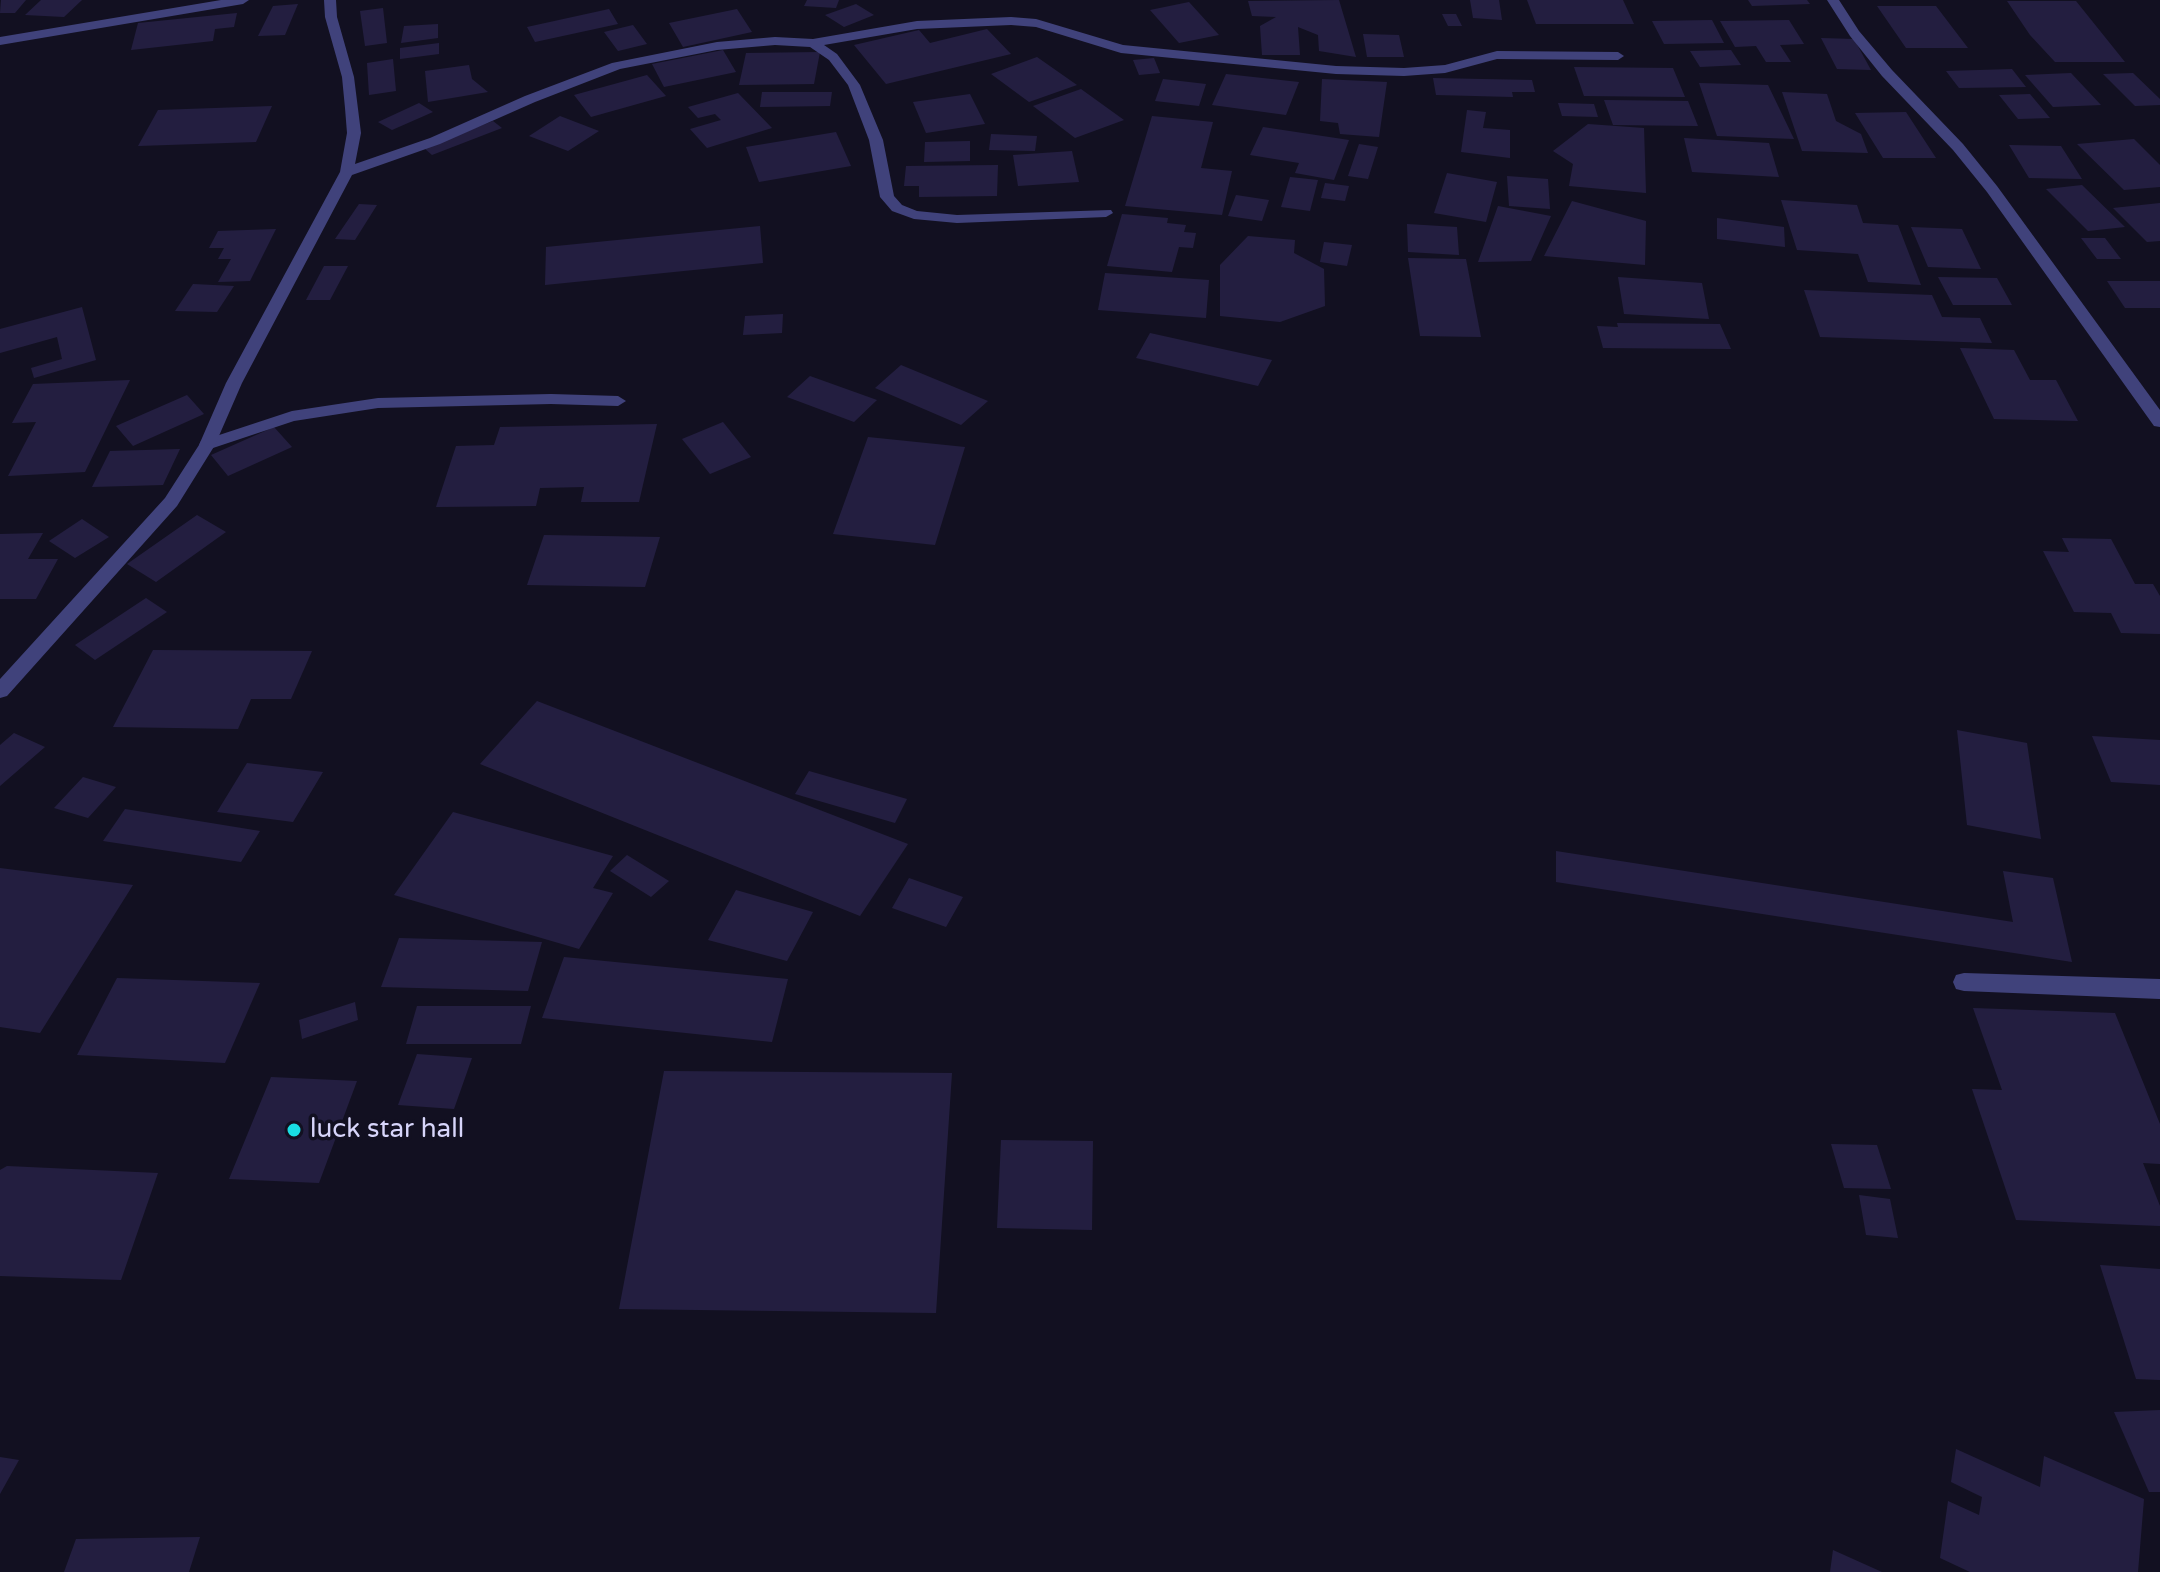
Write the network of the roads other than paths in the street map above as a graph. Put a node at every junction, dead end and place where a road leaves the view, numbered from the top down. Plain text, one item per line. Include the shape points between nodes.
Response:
1 (243, 0) edge
2 (330, 0) edge
3 (1833, 0) edge
4 (0, 41) edge
5 (813, 43) junction
6 (1618, 56) dead end
7 (347, 172) junction
8 (1106, 213) dead end
9 (618, 401) dead end
10 (2160, 422) edge
11 (207, 445) junction
12 (0, 691) edge
13 (1964, 982) dead end
14 (2160, 989) edge

1 - 4 street
2 - 7 street via 352,108
3 - 10 street via 1887,73 1992,189
5 - 6 street via 896,27 1011,21 1054,27 1121,49 1336,70 1445,69 1497,55
5 - 7 street via 729,45 617,66
5 - 8 street via 833,57 854,85 876,140 887,197 897,208 957,219
7 - 11 street via 234,383
9 - 11 street via 378,403 292,416
11 - 12 street via 171,502
13 - 14 street

